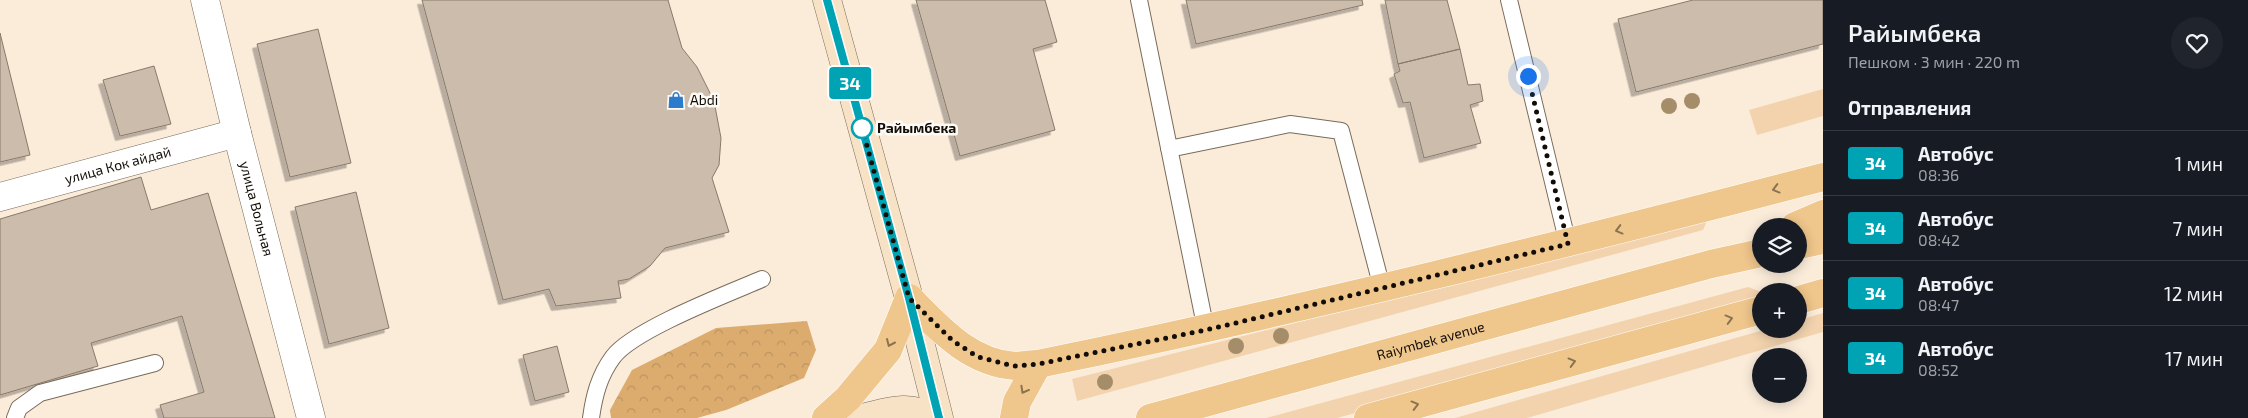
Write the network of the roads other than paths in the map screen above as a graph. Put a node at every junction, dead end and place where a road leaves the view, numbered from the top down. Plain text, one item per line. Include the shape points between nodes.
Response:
1 (205, 0) edge
2 (827, 0) edge
3 (1139, 0) edge
4 (1510, 0) edge
5 (237, 133) junction
6 (1169, 149) junction
7 (1823, 177) edge
8 (0, 197) edge
9 (1823, 214) edge
10 (1807, 221) edge
11 (1823, 240) edge
12 (1807, 243) edge
13 (1568, 244) junction
14 (1752, 245) edge
15 (1752, 255) edge
16 (1712, 264) junction
17 (762, 279) dead end
18 (1382, 288) junction
19 (1823, 293) edge
20 (909, 298) junction
21 (1807, 298) edge
22 (1752, 312) edge
23 (1206, 330) junction
24 (155, 363) dead end
25 (1038, 364) junction
26 (15, 418) edge
27 (310, 418) edge
28 (591, 418) edge
29 (826, 418) edge
30 (862, 418) edge
31 (931, 418) edge
32 (939, 418) edge
33 (1014, 418) edge
34 (1150, 418) edge
35 (1368, 418) edge

1 - 5 street, улица Вольная
2 - 20 main road
3 - 6 lane
4 - 13 lane
5 - 8 street, улица Кок айдай
5 - 27 street, улица Вольная
6 - 18 lane via 1290,124 1341,131
6 - 23 lane
7 -> 13 main road
9 - 10 main road
11 - 12 main road
13 - 18 main road
14 - 16 main road, Raiymbek avenue
15 - 16 main road, Raiymbek avenue
16 - 34 main road, Raiymbek avenue
17 - 28 lane via 634,338 614,356 602,375
18 - 23 main road
19 - 21 main road
20 - 25 main road via 953,341 978,357 1014,366
20 -> 29 main road via 888,350 848,398
20 - 32 main road
35 -> 22 main road
23 - 25 main road
24 - 26 lane via 40,393 19,408
25 -> 33 main road via 1017,402
30 - 31 main road via 901,409 922,412

